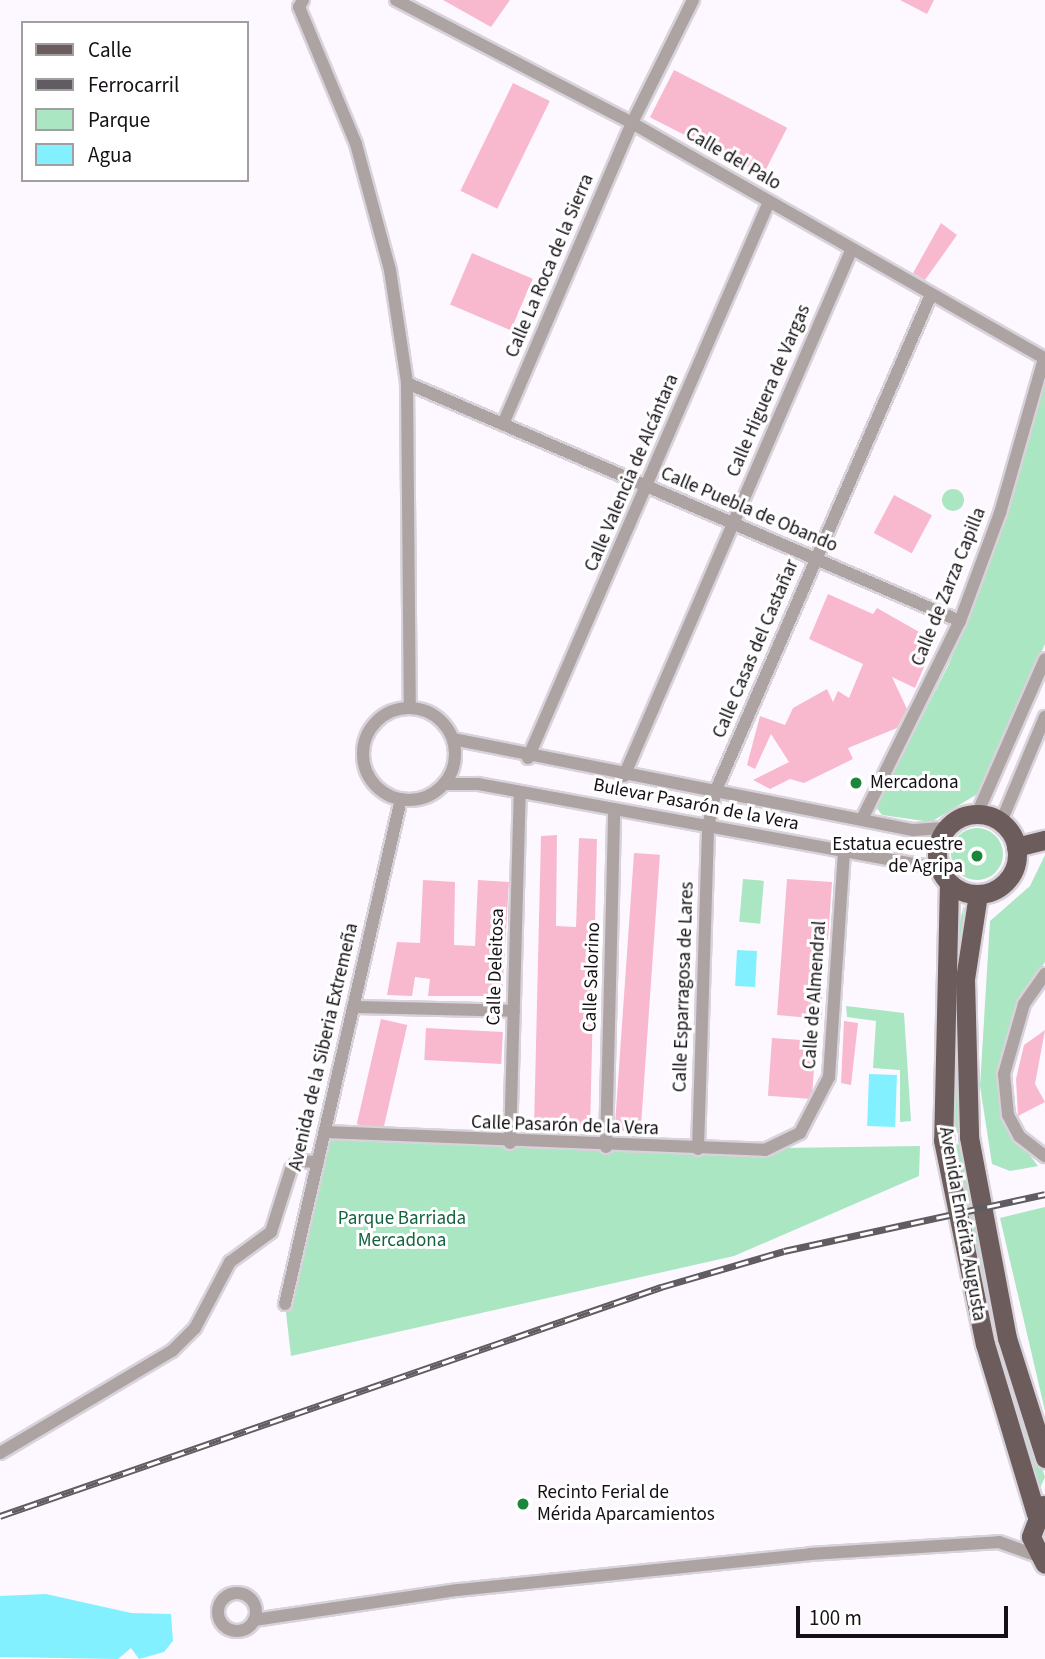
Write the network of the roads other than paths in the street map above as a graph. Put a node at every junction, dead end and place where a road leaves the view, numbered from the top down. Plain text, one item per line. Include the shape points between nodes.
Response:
1 (303, 0) edge
2 (396, 0) edge
3 (693, 0) edge
4 (632, 123) junction
5 (769, 202) junction
6 (850, 253) junction
7 (930, 297) junction
8 (1044, 359) edge
9 (407, 383) junction
10 (503, 424) junction
11 (647, 487) junction
12 (733, 524) junction
13 (816, 559) junction
14 (960, 621) junction
15 (1045, 659) edge
16 (410, 708) junction
17 (1045, 717) edge
18 (453, 739) junction
19 (528, 758) junction
20 (624, 775) junction
21 (444, 784) junction
22 (716, 790) junction
23 (520, 792) junction
24 (401, 799) junction
25 (614, 809) junction
26 (977, 814) junction
27 (862, 819) junction
28 (1001, 822) junction
29 (708, 827) junction
30 (946, 828) junction
31 (1045, 840) edge
32 (1016, 847) junction
33 (844, 854) junction
34 (944, 876) junction
35 (978, 894) junction
36 (1044, 977) edge
37 (353, 1007) junction
38 (514, 1012) junction
39 (325, 1132) junction
40 (800, 1133) joint
41 (510, 1143) junction
42 (606, 1147) junction
43 (698, 1149) junction
44 (1045, 1156) edge
45 (318, 1161) junction
46 (285, 1304) dead end
47 (0, 1452) edge
48 (1045, 1458) edge
49 (1040, 1509) edge
50 (1042, 1560) edge
51 (254, 1620) dead end

1 - 9 street via 299,7 356,144 390,270
2 - 4 street, Calle del Palo
3 - 4 street, Calle La Roca de la Sierra
4 - 5 street, Calle del Palo
4 - 10 street, Calle La Roca de la Sierra
5 - 6 street, Calle del Palo
5 - 11 street, Calle Valencia de Alcántara
6 - 7 street, Calle del Palo
6 - 12 street, Calle Higuera de Vargas
7 - 8 street, Calle del Palo
7 - 13 street, Calle Casas del Castañar
8 - 14 street, Calle de Zarza Capilla via 1000,513
9 - 10 street, Calle Puebla de Obando
9 - 16 street
10 - 11 street, Calle Puebla de Obando
11 - 12 street, Calle Puebla de Obando
11 - 19 street, Calle Valencia de Alcántara
12 - 13 street, Calle Puebla de Obando
12 - 20 street, Calle Higuera de Vargas
13 - 14 street, Calle Puebla de Obando
13 - 22 street, Calle Casas del Castañar
14 - 27 street, Calle de Zarza Capilla
15 - 26 street
16 - 18 street via 433,714
16 - 24 street via 380,718 363,753 373,783
17 - 28 street
18 - 19 street, Bulevar Pasarón de la Vera
18 - 21 street via 452,770
19 - 20 street, Bulevar Pasarón de la Vera
20 - 22 street, Bulevar Pasarón de la Vera
21 - 23 street, Bulevar Pasarón de la Vera
21 - 24 street via 417,799
22 - 27 street, Bulevar Pasarón de la Vera
22 - 29 street, Calle Casas del Castañar
23 - 25 street, Bulevar Pasarón de la Vera
23 - 38 street, Calle Deleitosa
24 - 37 street, Avenida de la Siberia Extremeña
25 - 29 street, Bulevar Pasarón de la Vera
25 - 42 street, Calle Salorino
26 - 28 main road
26 - 30 main road
27 - 30 street, Bulevar Pasarón de la Vera via 914,830
28 - 32 main road
29 - 33 street, Bulevar Pasarón de la Vera
29 - 43 street, Calle Esparragosa de Lares
30 - 34 main road via 937,848
31 - 32 main road
32 - 35 main road via 1008,879
33 - 34 street, Bulevar Pasarón de la Vera
33 - 40 street, Calle de Almendral via 829,1077
34 - 35 main road
34 - 49 main road, Avenida Emérita Augusta via 943,1140 985,1344
35 - 48 main road, Avenida Emérita Augusta via 965,979 969,1137 1007,1338
36 - 44 street via 1009,1042 1004,1094 1019,1136
37 - 38 street
37 - 39 street, Avenida de la Siberia Extremeña
38 - 41 street, Calle Deleitosa
39 - 41 street, Calle Pasarón de la Vera
39 - 45 street, Avenida de la Siberia Extremeña
40 - 43 street, Calle Pasarón de la Vera via 765,1150
41 - 42 street, Calle Pasarón de la Vera
42 - 43 street, Calle Pasarón de la Vera
45 - 46 street, Avenida de la Siberia Extremeña
45 - 47 street via 298,1161 291,1169 271,1232 230,1262 195,1328 172,1351
49 - 50 main road, Avenida Emérita Augusta via 1031,1537
50 - 51 street via 999,1542 810,1554 445,1592

